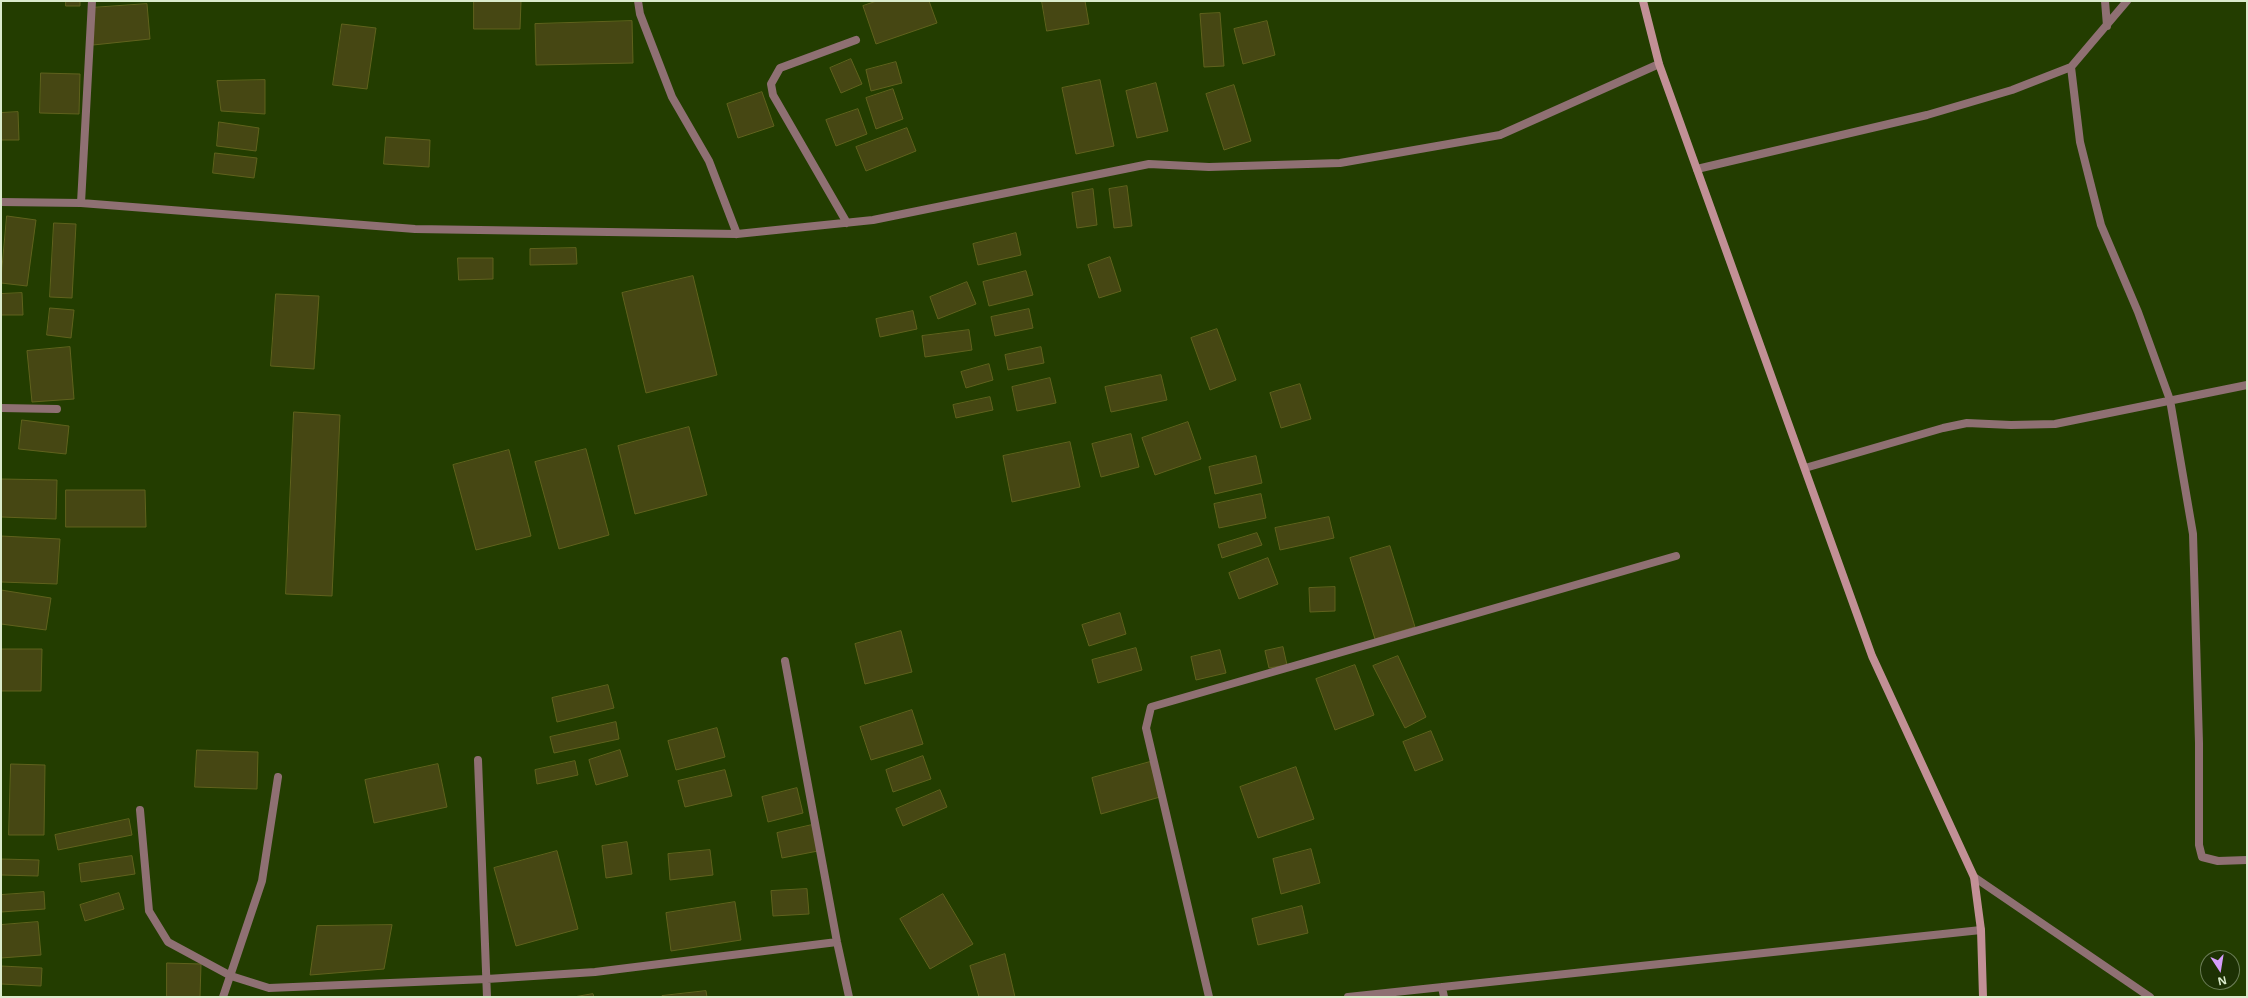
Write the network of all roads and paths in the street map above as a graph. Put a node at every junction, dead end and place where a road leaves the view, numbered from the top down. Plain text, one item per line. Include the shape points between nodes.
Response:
1 (92, 1) edge
2 (638, 1) edge
3 (1643, 1) edge
4 (2105, 1) edge
5 (2127, 1) edge
6 (2107, 26) junction
7 (856, 40) dead end
8 (1660, 64) junction
9 (2071, 67) junction
10 (1697, 169) junction
11 (1, 202) edge
12 (82, 203) junction
13 (847, 223) junction
14 (738, 234) junction
15 (2247, 385) edge
16 (2170, 400) junction
17 (1, 408) edge
18 (57, 409) dead end
19 (1805, 468) junction
20 (1676, 556) dead end
21 (785, 661) dead end
22 (478, 760) dead end
23 (278, 777) dead end
24 (140, 810) dead end
25 (2247, 860) edge
26 (1974, 877) junction
27 (1981, 930) junction
28 (836, 942) junction
29 (231, 976) junction
30 (487, 980) junction
31 (1442, 986) junction
32 (223, 997) edge
33 (487, 997) edge
34 (849, 997) edge
35 (1209, 997) edge
36 (1348, 997) edge
37 (1444, 997) edge
38 (1983, 997) edge
39 (2150, 997) edge

1 - 12 street
2 - 14 street via 640,14 672,97 709,161
3 - 8 main road
4 - 6 street
5 - 6 street
6 - 9 street
7 - 13 street via 780,68 771,84 773,95
8 - 10 main road
8 - 13 street via 1500,135 1340,164 1209,167 1149,164 873,220
9 - 10 street via 2012,90 1927,115
9 - 16 street via 2080,142 2101,225 2138,312
10 - 19 main road
11 - 12 street
12 - 14 street via 415,229
13 - 14 street
15 - 16 street
16 - 19 street via 2055,424 1967,423 1949,426
16 - 25 street via 2193,534 2202,857 2218,861
17 - 18 street
19 - 26 main road via 1872,656
20 - 35 street via 1151,707 1146,728
21 - 28 street
22 - 30 street
23 - 29 street via 262,881
24 - 29 street via 149,911 168,942
26 - 27 main road
26 - 39 street
27 - 31 street via 1522,980
27 - 38 main road
28 - 30 street via 595,972
28 - 34 street
29 - 30 street via 270,988
29 - 32 street
30 - 33 street
31 - 36 street
31 - 37 street

